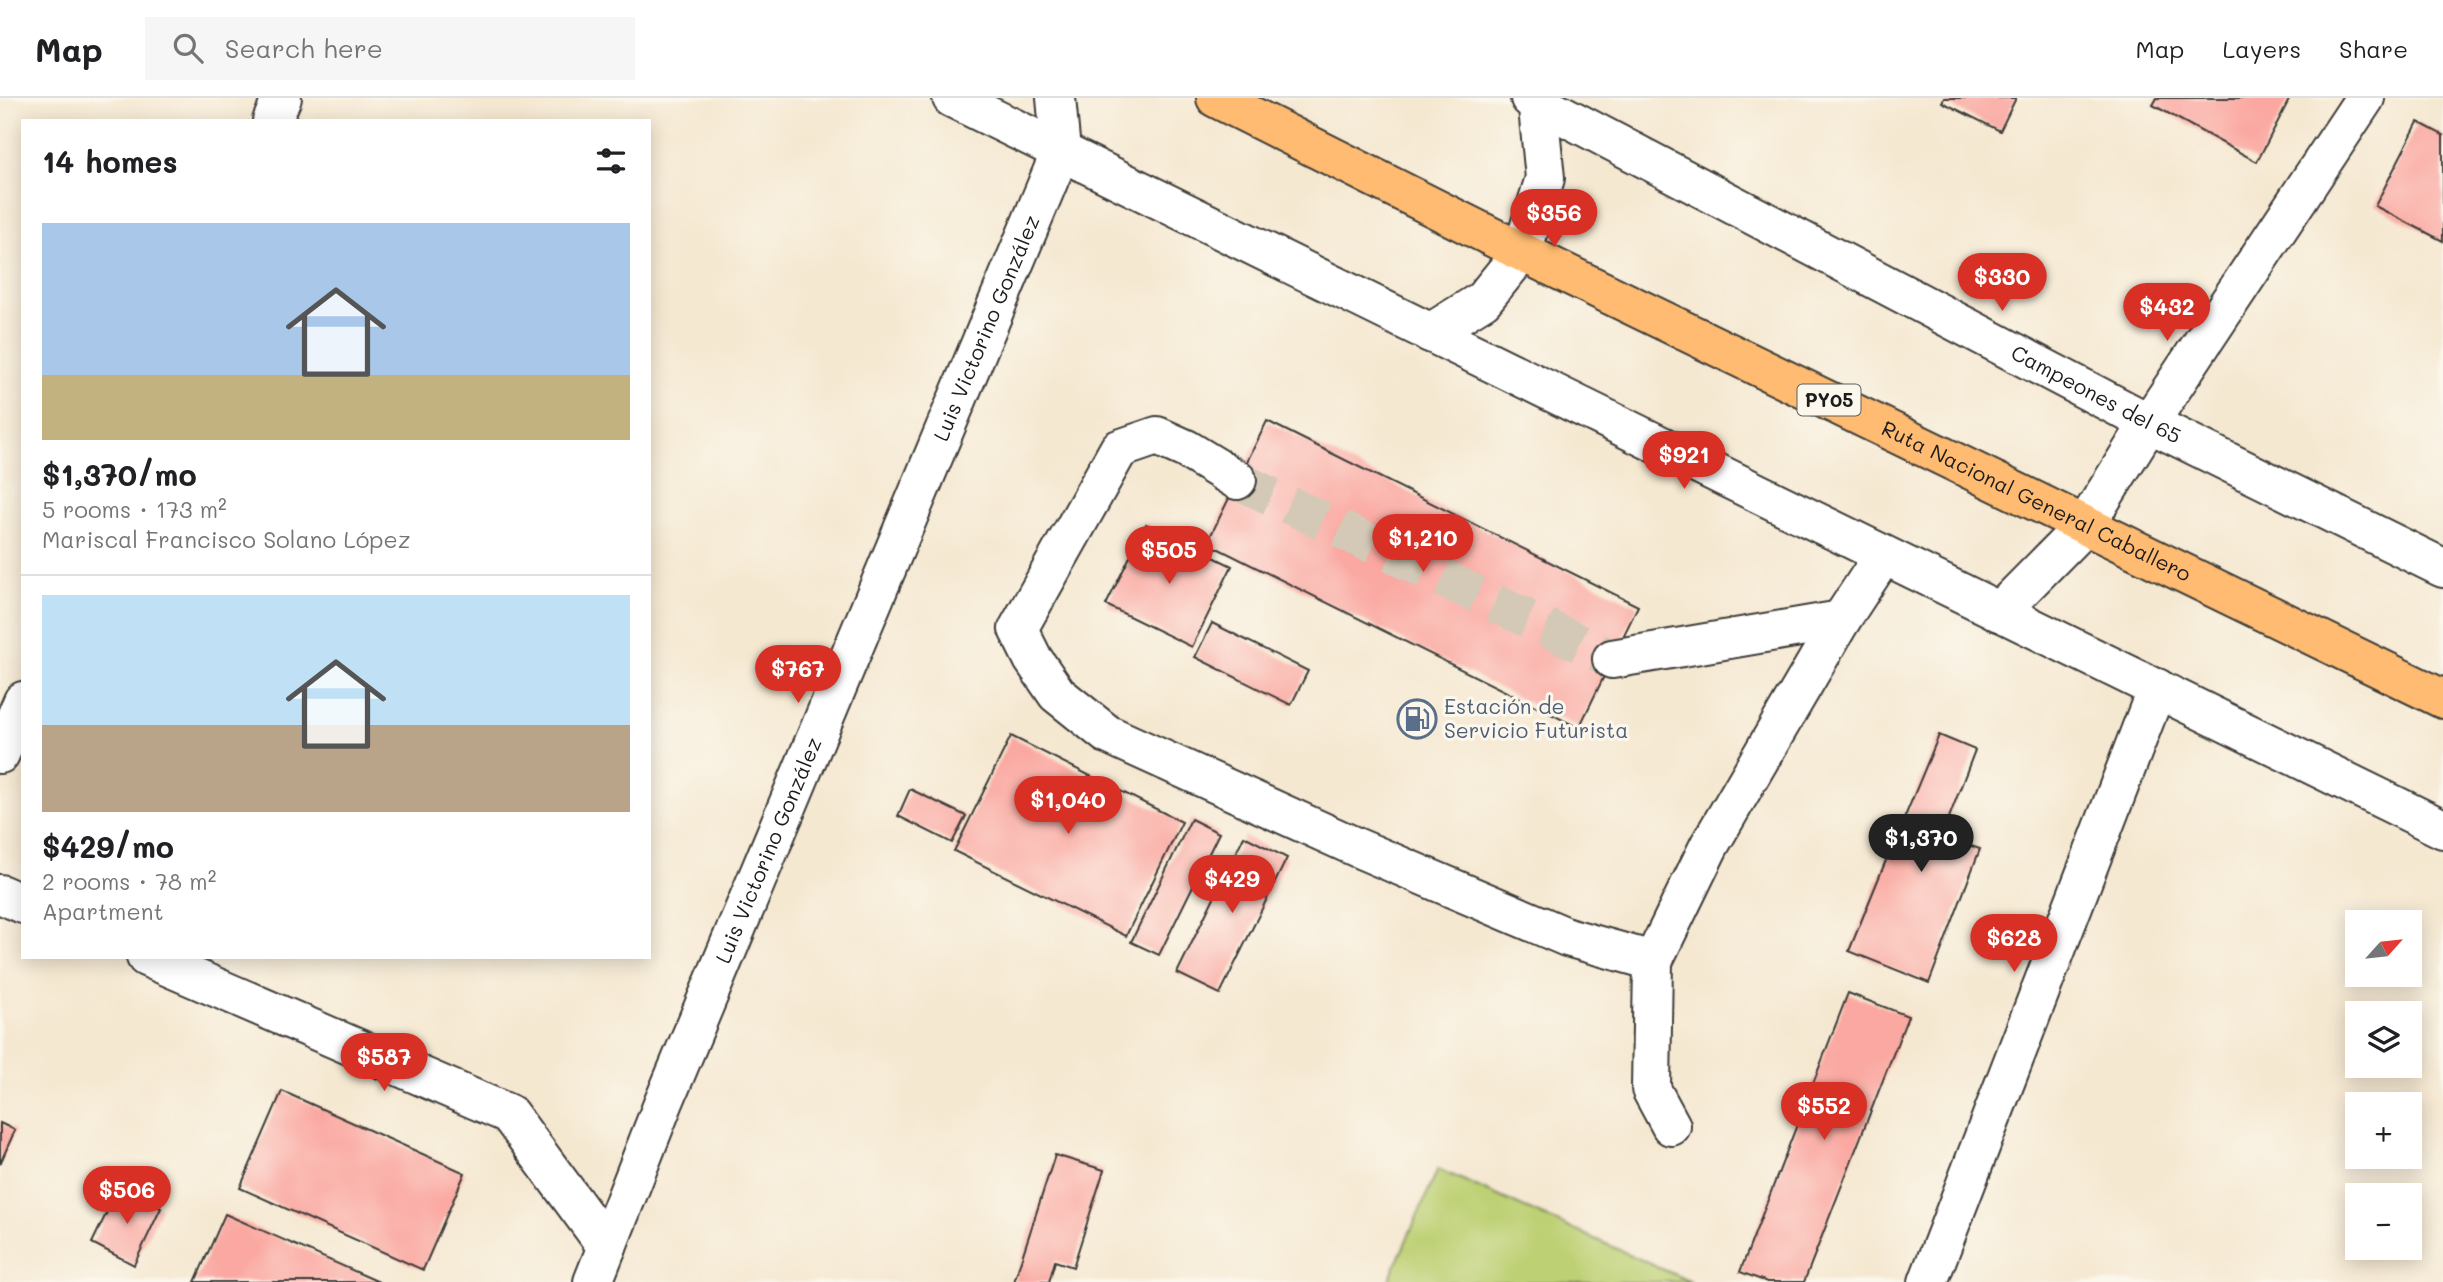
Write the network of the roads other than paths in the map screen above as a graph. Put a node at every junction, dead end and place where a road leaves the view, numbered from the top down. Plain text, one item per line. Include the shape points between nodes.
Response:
1 (282, 98) edge
2 (952, 98) edge
3 (1056, 98) edge
4 (1216, 98) edge
5 (2365, 98) edge
6 (1535, 99) edge
7 (273, 119) edge
8 (1061, 151) junction
9 (1522, 252) junction
10 (1430, 333) junction
11 (2148, 423) junction
12 (1237, 480) tunnel mouth
13 (2087, 524) junction
14 (1883, 556) junction
15 (2443, 568) edge
16 (1999, 612) junction
17 (1840, 620) junction
18 (1612, 659) tunnel mouth
19 (2157, 688) junction
20 (2443, 699) edge
21 (21, 706) edge
22 (0, 754) edge
23 (2443, 829) edge
24 (0, 894) edge
25 (21, 903) edge
26 (151, 959) edge
27 (1653, 961) junction
28 (1671, 1126) dead end
29 (607, 1247) junction
30 (593, 1282) edge
31 (1928, 1282) edge

1 - 7 street
2 - 8 street
3 - 8 street
4 - 9 highway, Ruta Nacional General Caballero / PY05
5 - 11 street
6 - 9 street via 1545,178
6 - 11 street, Campeones del 65
8 - 10 street
8 - 29 street, Luis Victorino González
9 - 10 street via 1483,300
9 - 13 highway, Ruta Nacional General Caballero / PY05
10 - 14 street
11 - 13 street
11 - 15 street, Campeones del 65
12 - 27 street via 1157,436 1119,449 1018,629 1056,694 1107,734 1359,848 1567,937
13 - 16 street
13 - 20 highway, Ruta Nacional General Caballero / PY05
14 - 16 street
14 - 17 street
16 - 19 street
17 - 18 street
17 - 27 street via 1709,846
19 - 23 street
19 - 31 street
21 - 22 street
24 - 25 street
26 - 29 street via 509,1114
27 - 28 street via 1651,1089
29 - 30 street, Luis Victorino González

